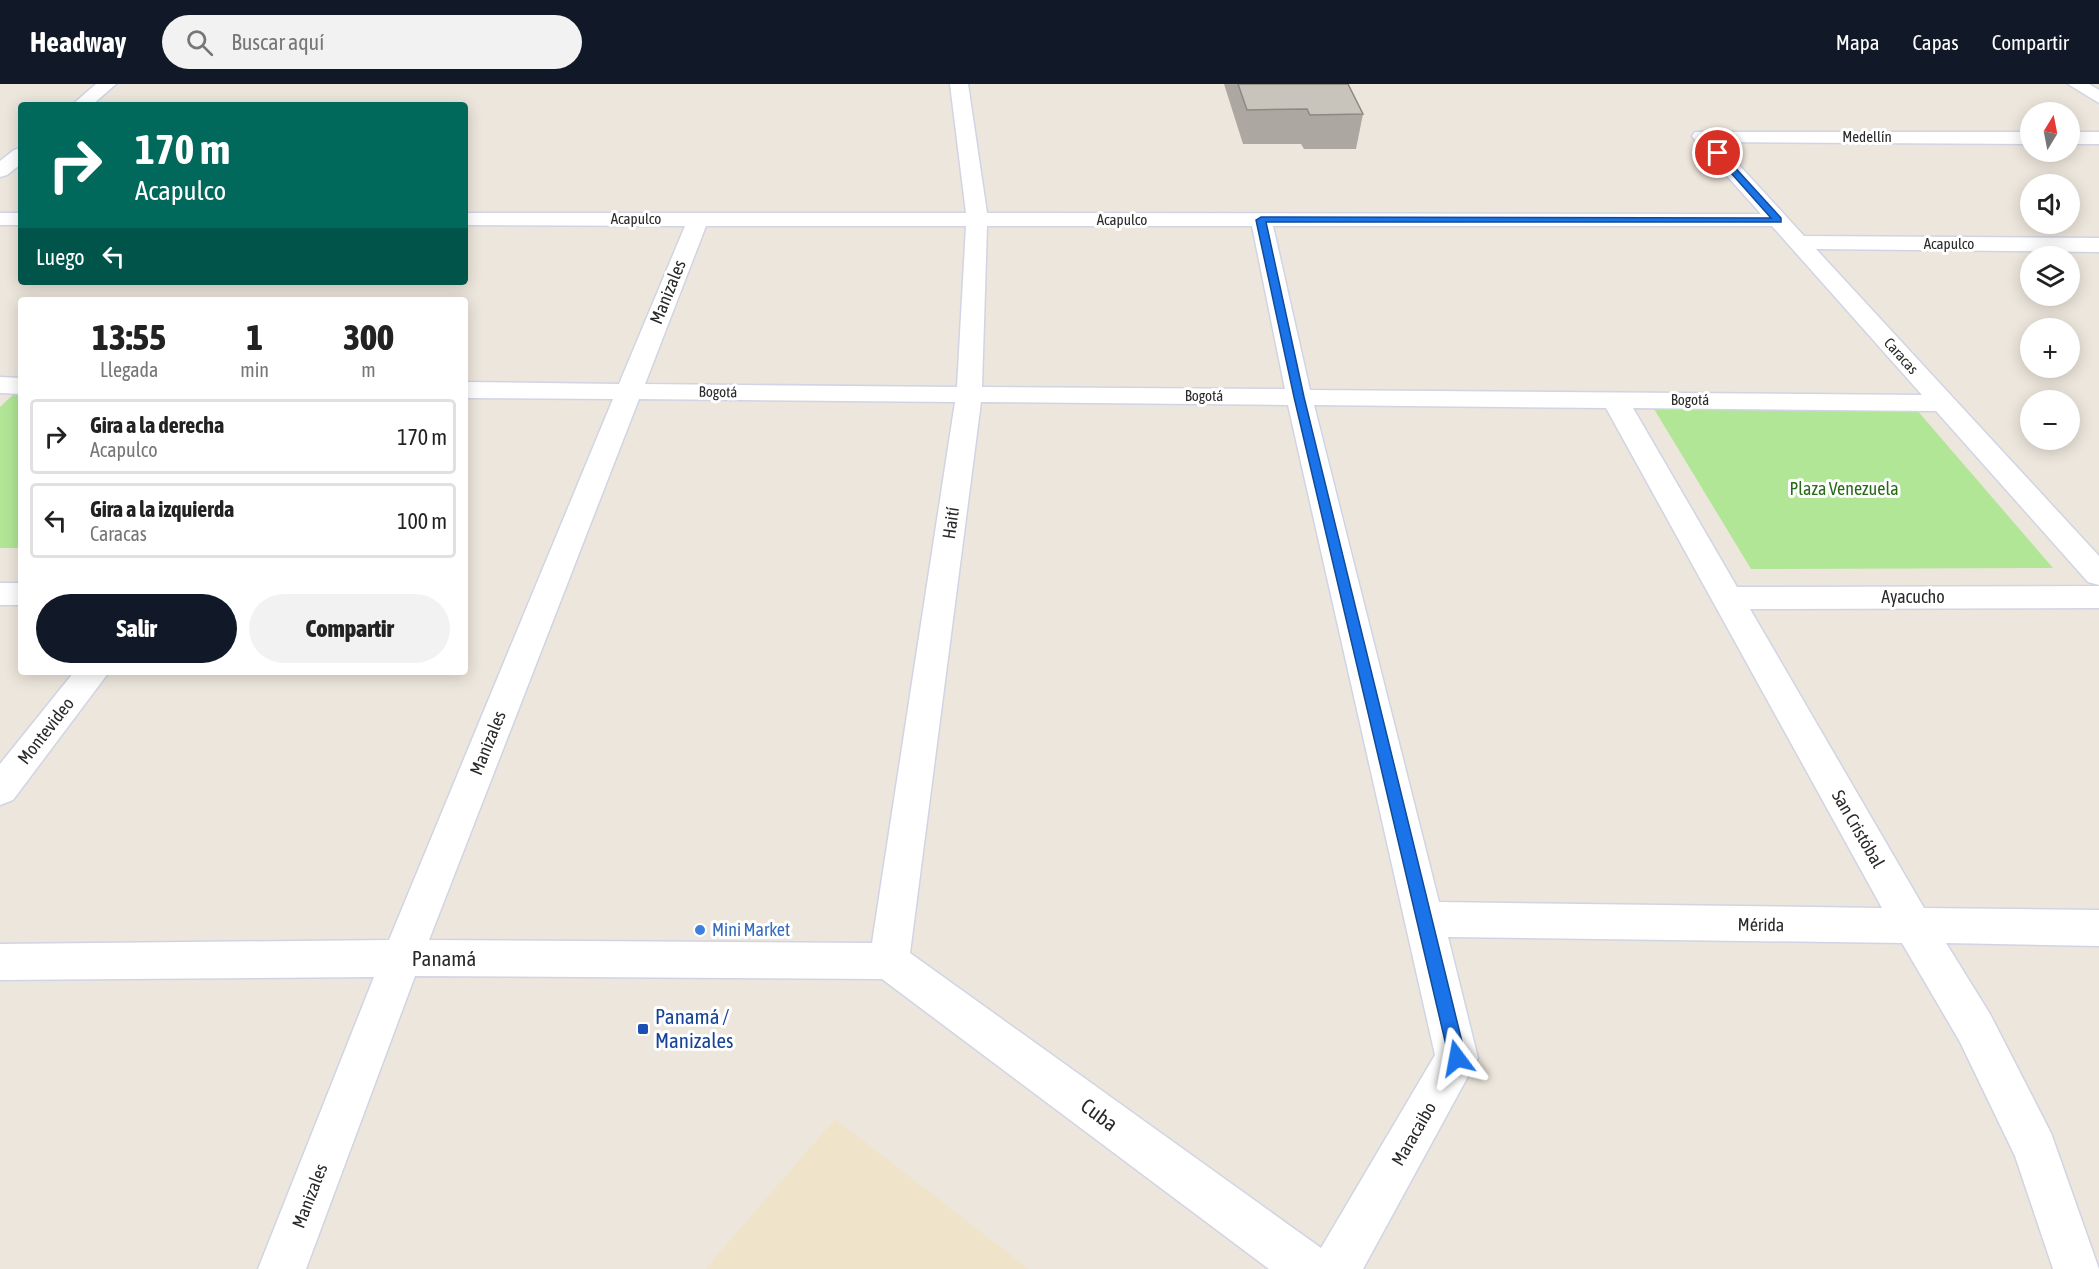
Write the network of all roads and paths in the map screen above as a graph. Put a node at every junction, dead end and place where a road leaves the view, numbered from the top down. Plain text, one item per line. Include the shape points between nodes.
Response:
1 (107, 84) edge
2 (959, 84) edge
3 (2077, 84) edge
4 (2099, 98) edge
5 (85, 102) edge
6 (1702, 136) joint
7 (2020, 138) edge
8 (2080, 138) edge
9 (2099, 138) edge
10 (18, 156) edge
11 (0, 171) edge
12 (0, 219) edge
13 (18, 219) edge
14 (468, 219) edge
15 (698, 219) junction
16 (976, 219) junction
17 (1261, 220) junction
18 (1778, 220) junction
19 (1798, 242) junction
20 (2095, 254) edge
21 (0, 385) edge
22 (18, 386) edge
23 (468, 390) edge
24 (628, 391) junction
25 (969, 394) junction
26 (1299, 397) junction
27 (1616, 400) junction
28 (1943, 403) junction
29 (2099, 575) edge
30 (0, 594) edge
31 (18, 594) edge
32 (2099, 597) edge
33 (1727, 598) junction
34 (91, 675) edge
35 (0, 790) edge
36 (1424, 919) junction
37 (1914, 927) junction
38 (2099, 928) edge
39 (402, 958) junction
40 (889, 961) junction
41 (0, 962) edge
42 (282, 1269) edge
43 (1309, 1269) edge
44 (1336, 1269) edge
45 (2077, 1269) edge

1 - 5 street
2 - 16 street, Haití
3 - 4 street
6 - 7 street, Medellín
6 - 18 street, Caracas
8 - 9 street
10 - 11 street
12 - 13 street
14 - 15 street, Acapulco
15 - 16 street, Acapulco
15 - 24 street, Manizales
16 - 17 street, Acapulco
16 - 25 street, Haití
17 - 18 street, Acapulco
17 - 26 street, Maracaibo
18 - 19 street, Caracas
19 - 20 street, Acapulco via 2068,244
19 - 28 street, Caracas
21 - 22 street
23 - 24 street, Bogotá
24 - 25 street, Bogotá
24 - 39 street, Manizales
25 - 26 street, Bogotá
25 - 40 street, Haití
26 - 27 street, Bogotá
26 - 36 street, Maracaibo
27 - 28 street, Bogotá
27 - 33 street, San Cristóbal
28 - 29 street, Caracas
30 - 31 street
32 - 33 street, Ayacucho
33 - 37 street, San Cristóbal
34 - 35 street, Montevideo
36 - 37 street, Mérida
36 - 44 street, Maracaibo via 1457,1058
37 - 38 street, Mérida
37 - 45 street, San Cristóbal via 1975,1028 2036,1149
39 - 40 street, Panamá
39 - 41 street, Panamá
39 - 42 street, Manizales
40 - 43 street, Cuba

